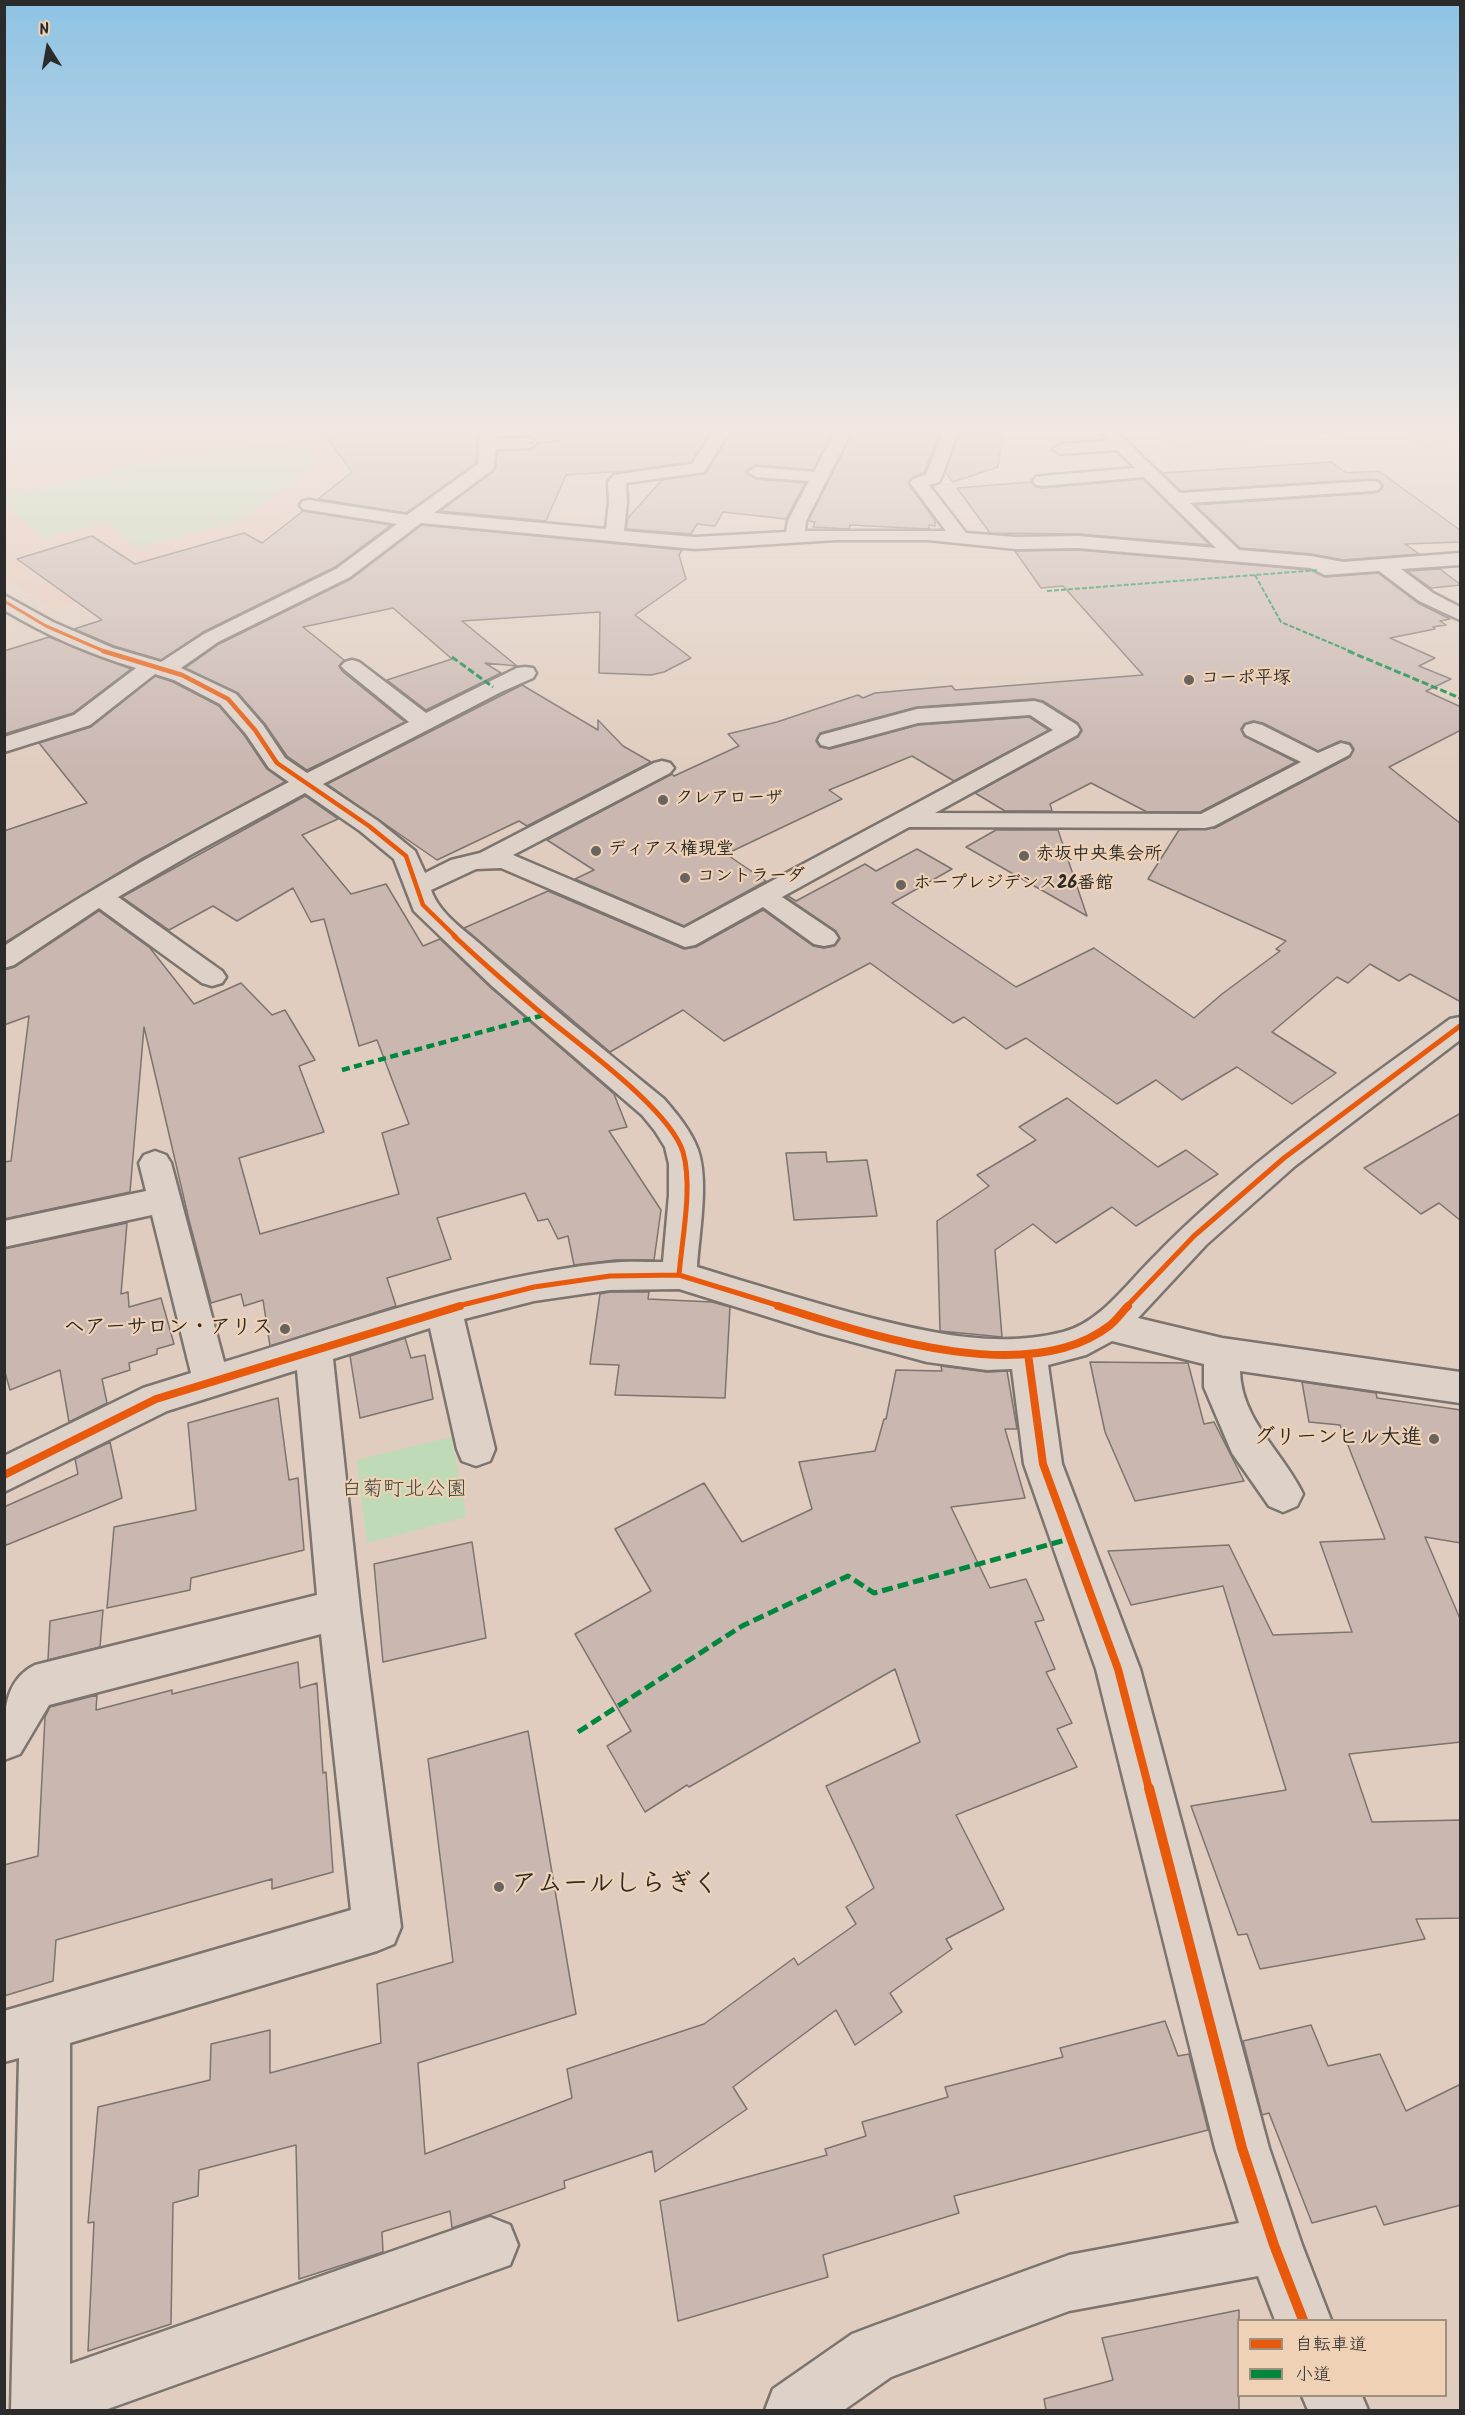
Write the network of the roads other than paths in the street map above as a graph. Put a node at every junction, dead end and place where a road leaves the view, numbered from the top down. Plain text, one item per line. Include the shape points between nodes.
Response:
1 (380, 545) edge
2 (1108, 545) edge
3 (1222, 545) edge
4 (1234, 556) junction
5 (1461, 559) edge
6 (1384, 565) junction
7 (1345, 568) junction
8 (1319, 570) dead end
9 (8, 607) edge
10 (1461, 614) edge
11 (352, 666) dead end
12 (157, 668) junction
13 (525, 673) dead end
14 (426, 723) junction
15 (1254, 730) dead end
16 (829, 740) dead end
17 (4, 745) edge
18 (1341, 750) dead end
19 (1319, 762) junction
20 (662, 768) dead end
21 (305, 784) junction
22 (903, 820) junction
23 (489, 858) junction
24 (418, 887) junction
25 (764, 896) junction
26 (99, 897) junction
27 (824, 938) dead end
28 (4, 959) edge
29 (212, 977) dead end
30 (1461, 1026) edge
31 (155, 1163) dead end
32 (163, 1200) junction
33 (4, 1234) edge
34 (679, 1275) junction
35 (444, 1310) junction
36 (1109, 1326) junction
37 (314, 1352) junction
38 (1222, 1353) junction
39 (1028, 1354) junction
40 (211, 1381) junction
41 (1461, 1388) edge
42 (476, 1449) dead end
43 (4, 1475) edge
44 (1283, 1494) dead end
45 (339, 1609) junction
46 (4, 1738) edge
47 (25, 2031) edge
48 (1274, 2245) junction
49 (490, 2246) dead end
50 (1303, 2319) edge
51 (40, 2407) edge
52 (794, 2410) edge

1 - 12 street via 343,573
2 - 4 street
3 - 4 street
4 - 7 street
5 - 6 street
6 - 7 street
6 - 10 street via 1426,597
7 - 8 street
9 - 12 street via 106,652
11 - 14 street
12 - 17 street via 82,720
12 - 21 street via 182,675 228,699 278,763
13 - 14 street
14 - 21 street
15 - 19 street
16 - 22 street via 917,716 1034,708 1069,730
18 - 19 street
19 - 22 street via 1205,821
20 - 23 street
21 - 24 street via 406,856
21 - 26 street
22 - 25 street
23 - 24 street via 471,860
23 - 25 street via 506,861 685,939
24 - 34 street via 423,905 446,928 628,1085 669,1127 683,1154 685,1186
25 - 27 street
26 - 28 street
26 - 29 street
30 - 36 street via 1266,1174 1194,1236
31 - 32 street
32 - 33 street
32 - 40 street
34 - 35 street via 610,1276 534,1287
34 - 39 street via 927,1347 987,1355
35 - 37 street
35 - 42 street
36 - 38 street
36 - 39 street via 1073,1345
37 - 40 street
37 - 45 street
38 - 41 street
38 - 44 street via 1222,1387 1245,1441
39 - 48 street via 1043,1464 1118,1669 1242,2148
40 - 43 street via 156,1399
45 - 46 street via 35,1687
45 - 47 street via 378,1927
47 - 51 street
48 - 50 street
48 - 52 street via 1069,2283 873,2355
49 - 51 street

